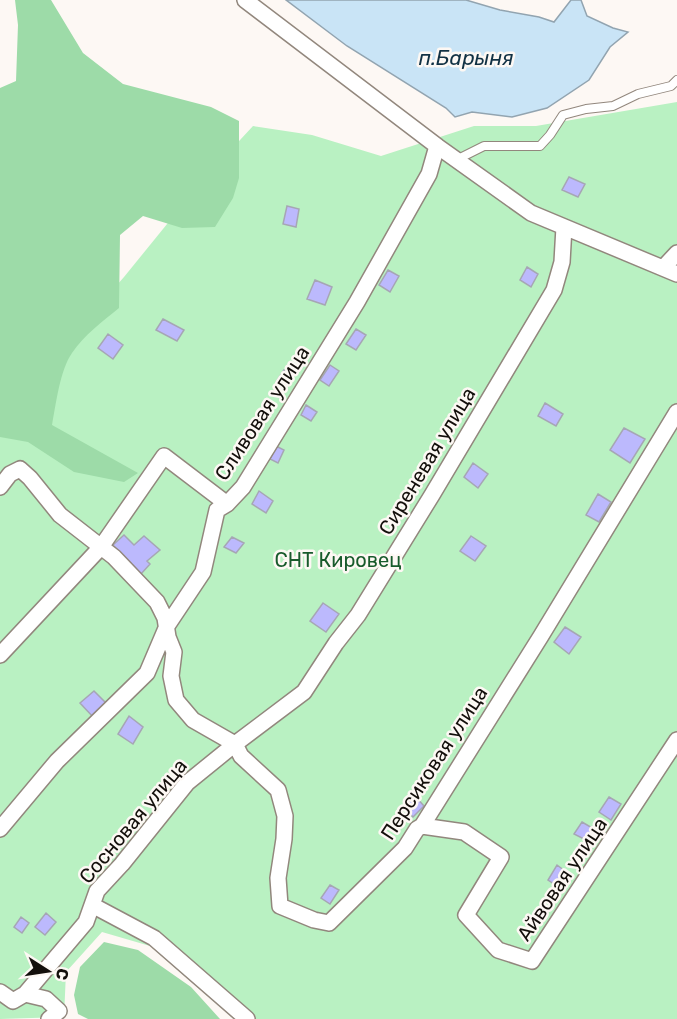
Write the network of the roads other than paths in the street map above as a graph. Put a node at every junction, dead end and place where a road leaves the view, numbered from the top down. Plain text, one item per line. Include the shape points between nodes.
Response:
1 (245, 0) edge
2 (677, 80) edge
3 (437, 147) junction
4 (456, 160) junction
5 (564, 226) junction
6 (677, 254) edge
7 (670, 271) edge
8 (677, 412) edge
9 (0, 487) edge
10 (227, 504) junction
11 (101, 547) junction
12 (166, 626) junction
13 (0, 655) edge
14 (677, 740) edge
15 (235, 744) junction
16 (422, 826) junction
17 (0, 829) edge
18 (92, 906) junction
19 (0, 992) edge
20 (25, 994) junction
21 (49, 1019) edge
22 (247, 1019) edge

1 - 3 street
2 - 4 lane via 671,86 638,94 613,106 563,115 540,146 484,146
3 - 4 street
3 - 10 street, Сливовая улица via 429,174 357,302 243,487
4 - 5 street via 531,213
5 - 7 street
5 - 15 street, Сиреневая улица via 562,262 554,290 358,615 304,692
6 - 7 street
8 - 16 street, Персиковая улица
9 - 11 street, Персиковая улица via 20,469 60,515
10 - 11 street via 164,456
10 - 12 street, Сливовая улица via 217,510 203,572
11 - 12 street, Персиковая улица via 157,602
11 - 13 street
12 - 15 street, Персиковая улица via 174,652 171,676 176,700 194,720
12 - 17 street, Сливовая улица via 147,673 57,761
14 - 16 street, Айвовая улица via 532,961 498,950 466,915 501,856 464,832
15 - 16 street, Персиковая улица via 241,756 278,790 285,816 278,878 280,906 330,922
15 - 18 street, Сосновая улица via 187,783 97,891
18 - 20 street, Сосновая улица via 86,922
18 - 22 street via 154,938
19 - 20 street via 13,1001
20 - 21 street via 46,999 59,1011

